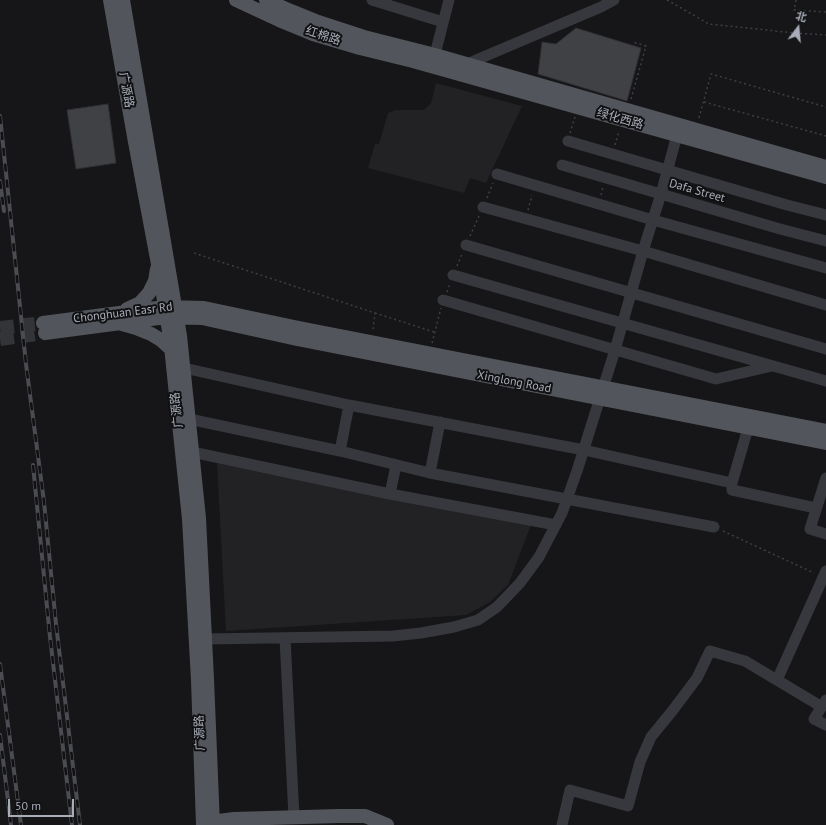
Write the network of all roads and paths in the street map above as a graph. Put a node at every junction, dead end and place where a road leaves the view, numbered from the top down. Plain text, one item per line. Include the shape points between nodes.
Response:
1 (110, 0) edge
2 (123, 0) edge
3 (236, 0) edge
4 (372, 0) edge
5 (449, 0) edge
6 (614, 0) edge
7 (667, 0) edge
8 (796, 0) edge
9 (275, 2) edge
10 (826, 12) edge
11 (443, 22) junction
12 (826, 35) edge
13 (633, 42) dead end
14 (415, 56) junction
15 (433, 61) junction
16 (466, 64) junction
17 (449, 71) junction
18 (704, 102) junction
19 (826, 106) edge
20 (628, 110) junction
21 (696, 130) junction
22 (677, 135) junction
23 (826, 136) edge
24 (568, 141) dead end
25 (562, 165) dead end
26 (826, 167) edge
27 (668, 170) junction
28 (497, 174) joint
29 (826, 177) edge
30 (535, 185) junction
31 (661, 194) junction
32 (483, 207) junction
33 (826, 215) edge
34 (526, 219) junction
35 (653, 220) junction
36 (826, 241) edge
37 (466, 244) junction
38 (643, 251) junction
39 (194, 253) dead end
40 (158, 264) junction
41 (826, 268) edge
42 (453, 274) junction
43 (631, 292) junction
44 (443, 300) junction
45 (826, 305) edge
46 (171, 312) junction
47 (203, 313) junction
48 (375, 313) junction
49 (118, 318) junction
50 (623, 323) junction
51 (44, 328) tunnel mouth
52 (434, 332) junction
53 (372, 343) junction
54 (171, 349) junction
55 (826, 349) edge
56 (615, 350) junction
57 (430, 354) junction
58 (773, 366) junction
59 (184, 368) junction
60 (826, 381) edge
61 (601, 394) junction
62 (349, 405) junction
63 (189, 419) junction
64 (440, 422) junction
65 (748, 428) junction
66 (826, 431) edge
67 (826, 443) edge
68 (340, 450) junction
69 (584, 450) junction
70 (192, 452) junction
71 (396, 464) junction
72 (430, 473) junction
73 (826, 478) edge
74 (732, 483) junction
75 (390, 494) junction
76 (567, 499) junction
77 (816, 508) junction
78 (556, 525) junction
79 (714, 527) joint
80 (826, 534) edge
81 (825, 574) edge
82 (285, 638) junction
83 (205, 639) junction
84 (777, 680) junction
85 (824, 704) edge
86 (826, 725) edge
87 (296, 821) edge
88 (209, 824) edge
89 (362, 825) edge
90 (387, 825) edge
91 (562, 825) edge

1 - 40 main road, 广源路
2 - 46 main road, 广源路
3 - 14 main road, 红棉路 via 314,34 360,48
4 - 11 street
5 - 11 street
6 - 16 street
7 - 12 path via 709,24
8 - 10 path via 794,10
9 - 14 main road, 红棉路 via 318,22
11 - 15 street
13 - 20 path via 646,46
14 - 15 main road, 绿化西路
15 - 16 main road, 绿化西路
15 - 17 main road, 绿化西路
16 - 17 street
16 - 20 main road, 绿化西路
17 - 22 main road, 绿化西路
18 - 19 path via 711,74
18 - 21 path
18 - 23 path
20 - 21 main road, 绿化西路
21 - 26 main road, 绿化西路
22 - 27 street
22 - 29 main road, 绿化西路
24 - 27 street
25 - 31 street, Dafa Street
27 - 31 street
27 - 33 street
28 - 30 street
28 - 32 path
30 - 34 path
30 - 35 street
31 - 35 street
31 - 36 street, Dafa Street
32 - 34 street
32 - 37 path
34 - 38 street
35 - 38 street
35 - 41 street
37 - 42 path
37 - 43 street
38 - 43 street
38 - 45 street
39 - 48 path
40 - 46 main road, 广源路
40 - 49 main road via 155,281 149,293
42 - 44 path
42 - 50 street
43 - 50 street
43 - 55 street
44 - 52 path
44 - 56 street
46 - 47 main road, Chonghuan Easr Rd
46 - 49 main road, Chonghuan Easr Rd
46 - 54 main road, 广源路
46 - 59 main road, 广源路
47 - 53 main road, Xinglong Road
47 - 61 main road, Xinglong Road via 297,339
48 - 52 path
48 - 53 path
49 - 51 main road, Chonghuan Easr Rd
49 - 54 main road via 151,334
50 - 56 street
50 - 58 street
52 - 57 path
53 - 57 main road, Xinglong Road
54 - 88 main road, 广源路 via 189,519
56 - 58 street via 716,378
56 - 61 street
57 - 61 main road, Xinglong Road
58 - 60 street
59 - 62 street
59 - 63 main road, 广源路
61 - 65 main road, Xinglong Road
61 - 66 main road, Xinglong Road
61 - 69 street
62 - 64 street
62 - 68 street
63 - 68 street
63 - 70 main road, 广源路
64 - 69 street
64 - 72 street
65 - 67 main road, Xinglong Road
65 - 74 street
68 - 71 street
69 - 74 street
69 - 76 street
70 - 75 street
70 - 83 main road, 广源路 via 199,518
71 - 72 street
71 - 75 street
72 - 76 street
73 - 77 street
74 - 77 street via 732,490
75 - 78 street
76 - 78 street
76 - 79 street
77 - 80 street via 810,528
78 - 82 street via 539,558 520,583 497,607 478,620 454,627 393,636
79 - 81 path
81 - 84 street
82 - 83 street
82 - 87 street
83 - 88 main road, 广源路
84 - 85 street
84 - 91 street via 745,661 710,650 697,678 651,737 640,762 628,806 570,790
85 - 86 street via 814,719
87 - 88 main road via 234,819
87 - 89 main road
87 - 90 main road via 365,816

